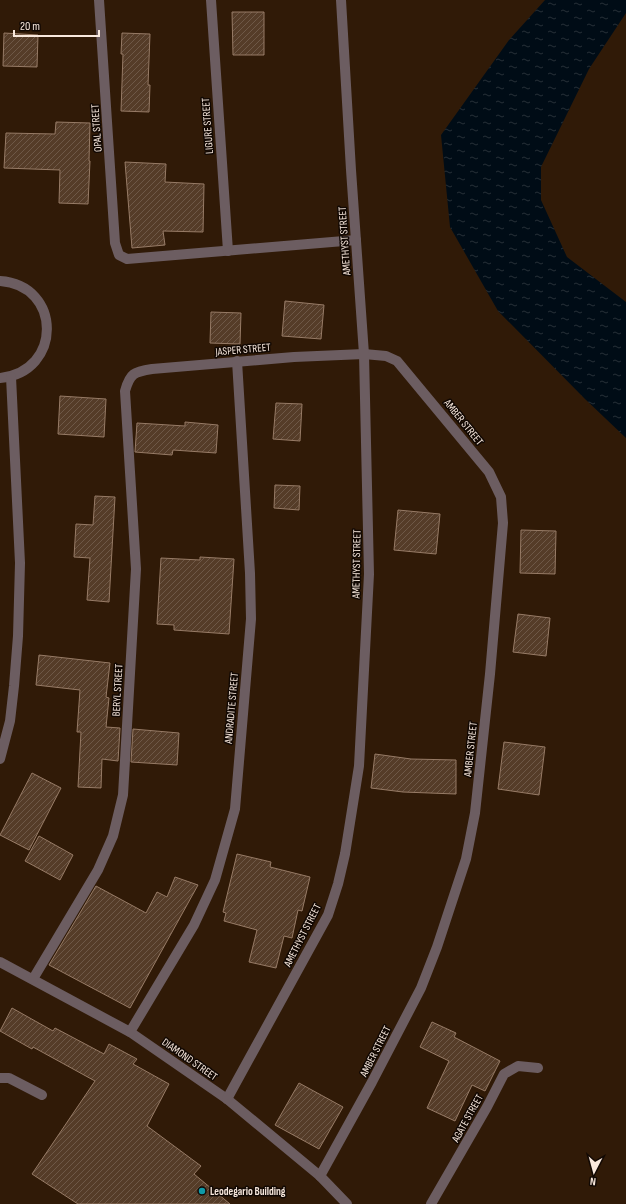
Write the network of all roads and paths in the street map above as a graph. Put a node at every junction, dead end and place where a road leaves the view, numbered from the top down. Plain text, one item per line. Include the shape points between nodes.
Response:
1 (99, 0) edge
2 (211, 0) edge
3 (342, 0) edge
4 (356, 240) junction
5 (228, 251) junction
6 (0, 281) edge
7 (364, 354) junction
8 (237, 362) junction
9 (10, 377) junction
10 (0, 378) edge
11 (128, 380) joint
12 (0, 759) edge
13 (0, 962) edge
14 (33, 979) junction
15 (130, 1032) junction
16 (538, 1068) dead end
17 (0, 1078) edge
18 (42, 1095) dead end
19 (227, 1099) junction
20 (320, 1176) junction
21 (347, 1204) edge
22 (431, 1204) edge

1 - 5 street, OPAL STREET via 115,243 119,254 127,259
2 - 5 street, LIGURE STREET
3 - 4 street, AMETHYST STREET
4 - 5 street
4 - 7 street, AMETHYST STREET
6 - 9 street via 24,288 36,299 45,313 47,329 45,345 37,359 26,370
7 - 8 street, JASPER STREET
7 - 19 street, AMETHYST STREET via 369,574 359,766 345,854 328,915
7 - 20 street, AMBER STREET via 386,356 398,361 489,472 501,496 503,523 475,814 466,858 421,988
8 - 11 street, JASPER STREET via 136,371
8 - 15 street, ANDRADITE STREET via 251,619 235,809 215,880 197,918
9 - 10 street
9 - 12 street via 20,570 14,686 10,721
11 - 14 street, BERYL STREET via 125,391 136,569 123,795 113,836 98,870
13 - 14 street, DIAMOND STREET
14 - 15 street, DIAMOND STREET
15 - 19 street, DIAMOND STREET
16 - 22 street, AGATE STREET via 518,1066 504,1074
17 - 18 street via 9,1078
19 - 20 street, DIAMOND STREET
20 - 21 street, DIAMOND STREET

